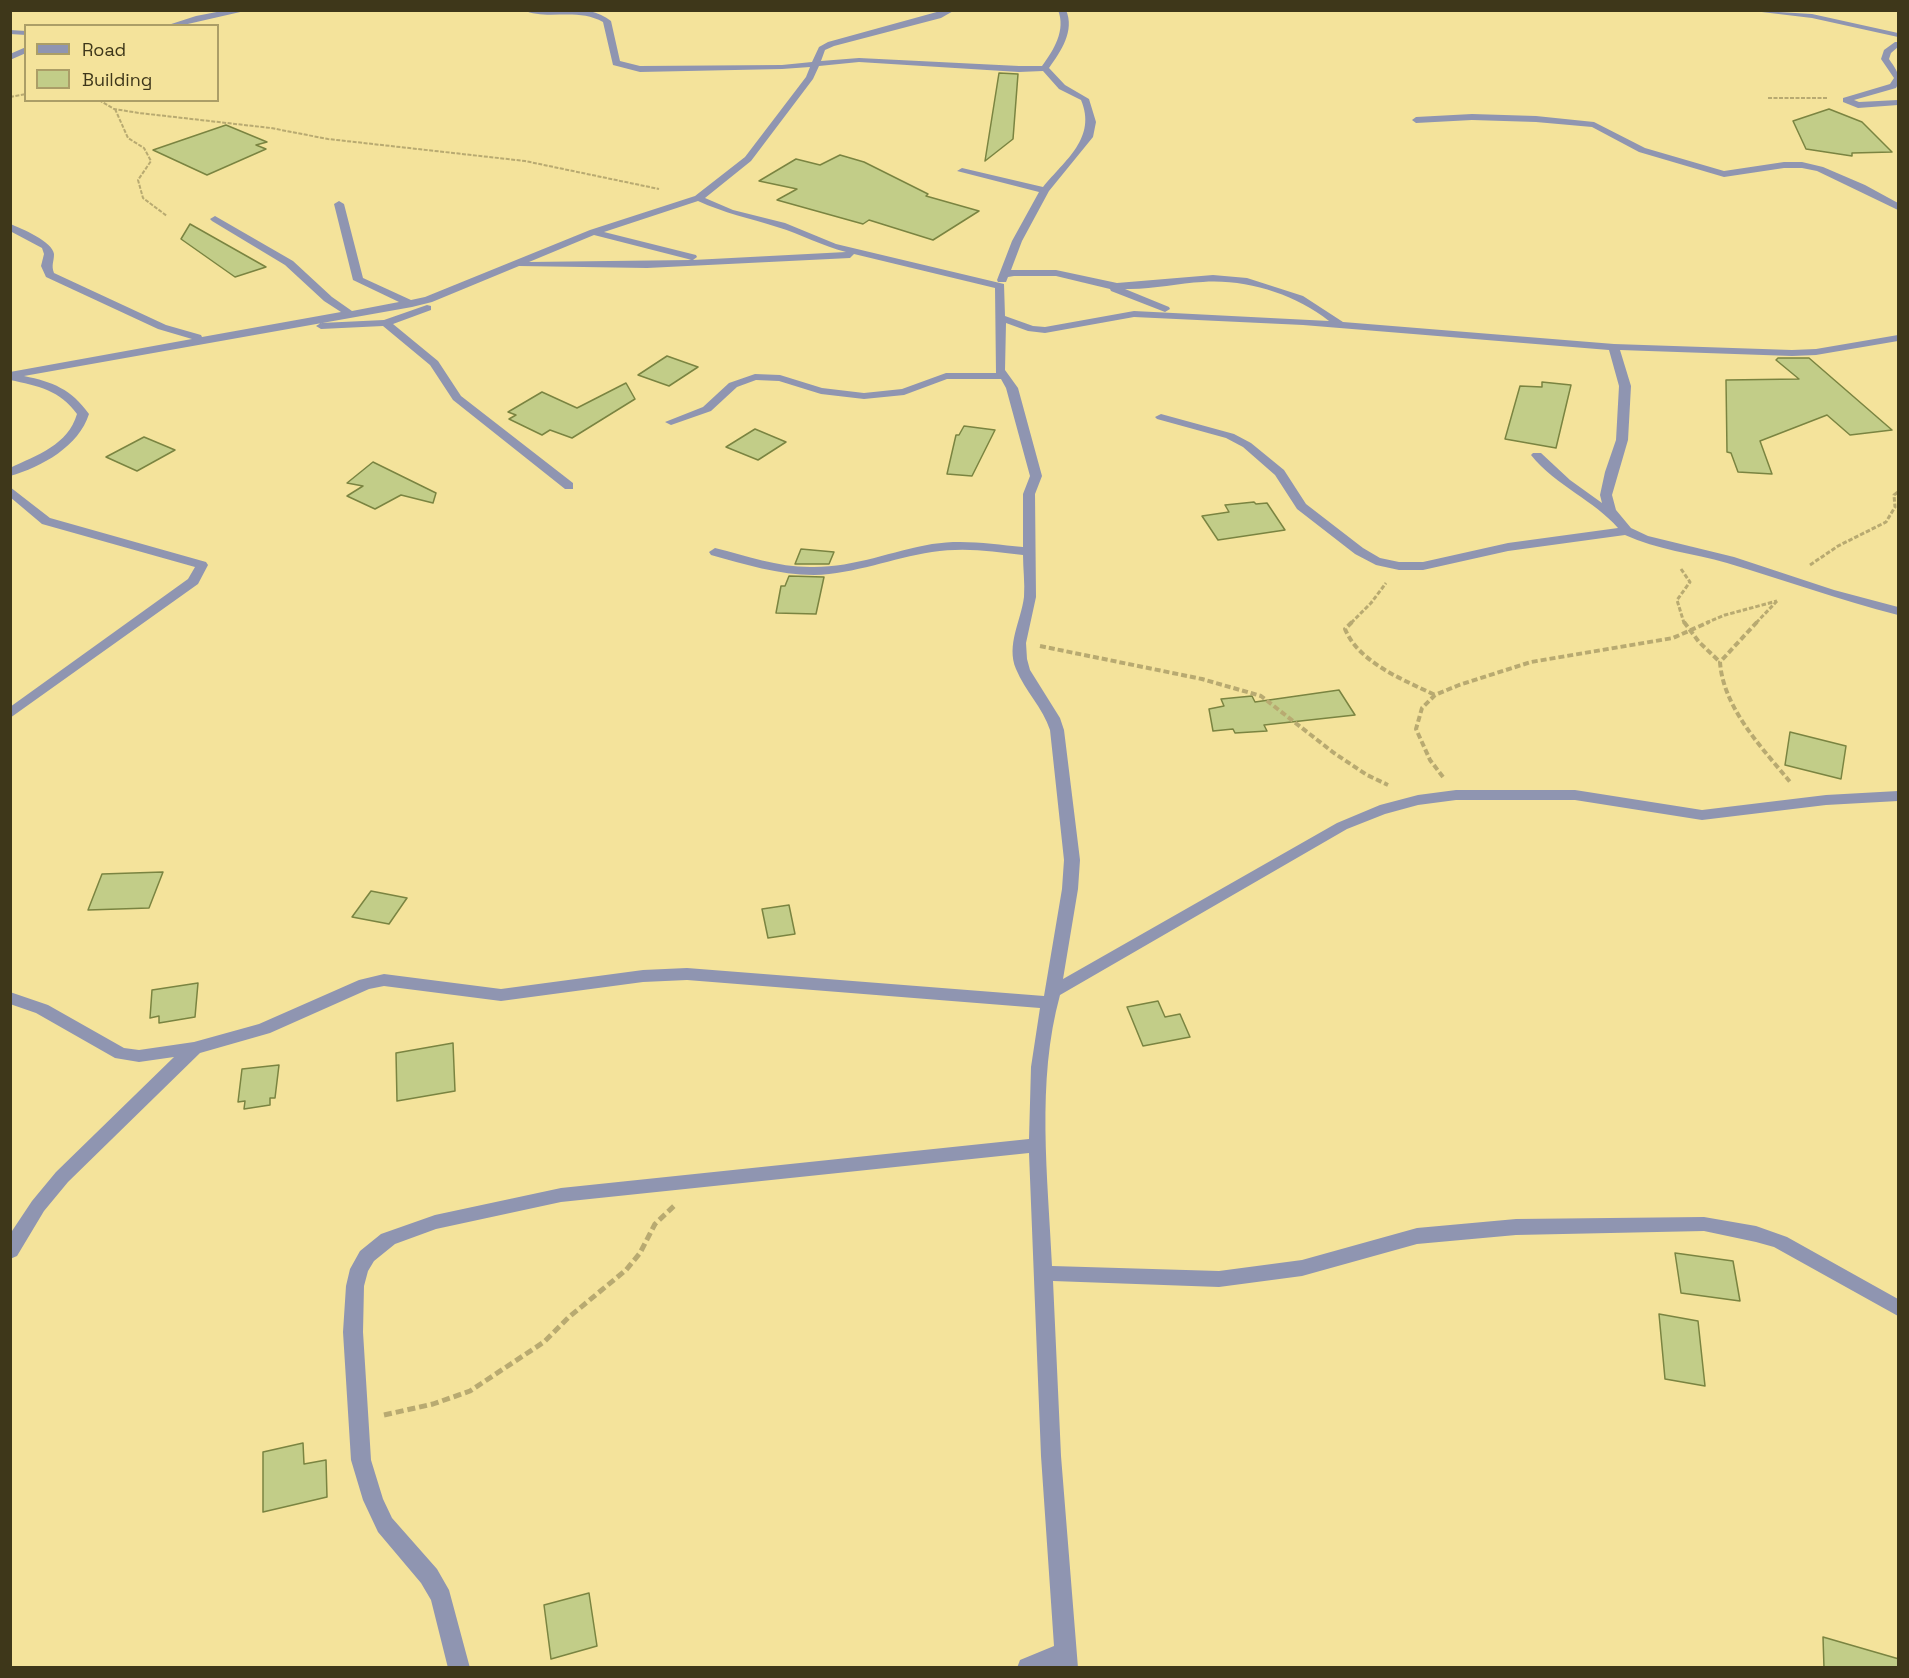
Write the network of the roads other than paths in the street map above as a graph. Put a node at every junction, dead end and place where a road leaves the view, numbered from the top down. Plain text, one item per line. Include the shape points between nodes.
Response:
1 (177, 10) edge
2 (245, 10) edge
3 (527, 10) edge
4 (951, 10) edge
5 (1062, 10) edge
6 (1749, 10) edge
7 (183, 21) junction
8 (175, 24) edge
9 (1899, 35) edge
10 (1899, 44) edge
11 (24, 50) edge
12 (10, 58) edge
13 (814, 63) junction
14 (1045, 68) junction
15 (1899, 104) edge
16 (1416, 120) dead end
17 (962, 171) dead end
18 (1045, 190) junction
19 (698, 198) junction
20 (339, 204) dead end
21 (1899, 207) edge
22 (215, 219) dead end
23 (10, 227) edge
24 (593, 232) junction
25 (866, 255) junction
26 (709, 261) junction
27 (517, 265) junction
28 (1002, 280) junction
29 (1110, 286) junction
30 (443, 295) junction
31 (412, 304) junction
32 (350, 314) junction
33 (1186, 315) junction
34 (999, 317) junction
35 (385, 323) junction
36 (289, 324) junction
37 (1343, 327) junction
38 (205, 338) junction
39 (1899, 338) edge
40 (1614, 347) junction
41 (10, 376) edge
42 (1002, 376) junction
43 (1161, 417) dead end
44 (671, 422) dead end
45 (1537, 455) dead end
46 (10, 474) edge
47 (568, 486) dead end
48 (10, 490) edge
49 (1614, 517) junction
50 (1627, 531) junction
51 (715, 552) dead end
52 (1030, 552) junction
53 (1899, 611) edge
54 (10, 714) edge
55 (1899, 796) edge
56 (1051, 997) junction
57 (10, 998) edge
58 (194, 1048) junction
59 (1038, 1145) junction
60 (10, 1251) edge
61 (1042, 1274) junction
62 (1899, 1308) edge
63 (1066, 1660) edge
64 (459, 1668) edge
65 (1028, 1668) edge

1 - 7 street
2 - 7 street
3 - 13 street via 601,16 607,21 616,63 630,68 782,67
4 - 13 street via 831,44 822,49
5 - 14 street via 1064,32
6 - 9 street via 1812,16
7 - 8 street
10 - 15 street via 1887,52 1885,59 1898,78 1893,86 1846,100 1858,105
11 - 12 street
13 - 14 street via 878,60
13 - 19 street via 810,77 748,159
14 - 18 street via 1062,87 1085,99 1092,122 1089,137
16 - 21 street via 1472,117 1594,125 1642,150 1724,174 1784,165 1820,169
17 - 18 street
18 - 28 street via 1017,241
19 - 24 street
19 - 25 street
20 - 31 street via 358,280
22 - 32 street via 289,263
23 - 38 street via 46,246 50,275 162,327
24 - 26 street
24 - 27 street
25 - 26 street
25 - 28 street
26 - 27 street
27 - 30 street
28 - 29 street via 1043,271
28 - 34 street
29 - 33 street
29 - 37 street via 1212,278 1251,281 1329,313
30 - 31 street
30 - 35 street via 430,307
31 - 32 street
32 - 36 street
33 - 34 street via 1127,314 1045,330
33 - 37 street
34 - 42 street
35 - 36 street
35 - 47 street via 434,363 457,398
36 - 38 street
37 - 40 street
38 - 41 street
39 - 40 street via 1792,353
40 - 49 street via 1624,386 1622,440 1606,495
41 - 46 street via 57,387 73,398 83,414 81,426 64,444
42 - 44 street via 946,376 904,392 864,396 846,396 768,376 755,377 733,385 707,409
42 - 52 street via 1012,388 1034,463 1036,476 1029,494
43 - 50 street via 1223,434 1246,445 1280,473 1301,506 1376,561 1424,566 1508,547
45 - 49 street via 1566,483
48 - 54 street via 46,520 202,565 193,581
49 - 50 street
50 - 53 street
51 - 52 street via 767,566 814,571 945,546
52 - 56 street via 1030,597 1019,643 1023,670 1057,729 1072,860
55 - 56 street via 1702,815 1575,795 1456,795 1418,800 1342,826
56 - 58 street via 687,974 501,995 384,980 365,984 264,1029
56 - 59 street via 1042,1035
57 - 58 street via 42,1009 121,1054 139,1056
58 - 60 street via 62,1177
59 - 61 street
59 - 64 street via 561,1195 435,1222 378,1246 359,1269 355,1286 353,1332 361,1460 385,1525 429,1576 441,1597
61 - 62 street via 1219,1279 1302,1268 1417,1236 1516,1227 1704,1224 1780,1242
61 - 63 street
63 - 65 street

